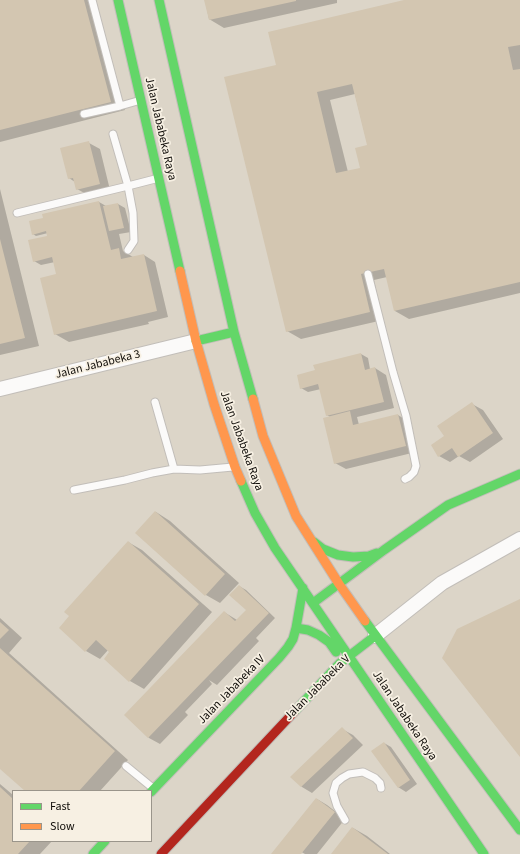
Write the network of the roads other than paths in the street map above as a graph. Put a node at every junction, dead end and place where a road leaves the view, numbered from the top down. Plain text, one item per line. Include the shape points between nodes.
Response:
1 (92, 0) edge
2 (118, 0) edge
3 (159, 0) edge
4 (141, 100) junction
5 (120, 106) junction
6 (84, 114) dead end
7 (114, 134) dead end
8 (159, 178) junction
9 (128, 186) junction
10 (17, 212) dead end
11 (128, 250) dead end
12 (368, 274) dead end
13 (234, 332) junction
14 (196, 341) junction
15 (0, 389) edge
16 (156, 402) dead end
17 (235, 467) junction
18 (174, 469) junction
19 (520, 474) edge
20 (405, 479) dead end
21 (74, 490) dead end
22 (520, 539) edge
23 (311, 540) junction
24 (384, 550) junction
25 (339, 584) junction
26 (303, 588) junction
27 (313, 603) junction
28 (296, 628) junction
29 (375, 636) junction
30 (349, 656) junction
31 (340, 663) junction
32 (126, 766) dead end
33 (381, 788) dead end
34 (152, 790) edge
35 (153, 791) edge
36 (345, 820) dead end
37 (520, 830) edge
38 (104, 842) edge
39 (93, 854) edge
40 (161, 854) edge
41 (484, 854) edge

1 - 5 lane
2 - 4 main road, Jalan Jababeka Raya
3 - 13 main road, Jalan Jababeka Raya
4 - 5 lane
4 - 8 main road, Jalan Jababeka Raya
5 - 6 lane
7 - 9 lane
8 - 9 lane
8 - 14 main road, Jalan Jababeka Raya
9 - 10 lane
9 - 11 lane via 133,213 134,241
12 - 20 lane via 392,372 406,416 416,466 410,477
13 - 14 main road
13 - 23 main road, Jalan Jababeka Raya via 263,436 296,516
14 - 15 street, Jalan Jababeka 3
14 - 17 main road, Jalan Jababeka Raya
16 - 18 lane
17 - 18 lane
17 - 26 main road, Jalan Jababeka Raya via 255,513 275,548
18 - 21 lane
19 - 24 main road via 448,506
22 - 29 street, Jalan Jababeka V via 442,583
23 - 24 main road via 323,549 338,555 361,557
23 - 25 main road, Jalan Jababeka Raya
24 - 25 main road
25 - 27 main road
25 - 29 main road, Jalan Jababeka Raya
26 - 27 main road, Jalan Jababeka Raya
26 - 28 main road, Jalan Jababeka IV
27 - 30 main road, Jalan Jababeka Raya
28 - 31 main road via 319,634 329,642
28 - 35 main road, Jalan Jababeka IV via 293,639 279,658
29 - 30 main road, Jalan Jababeka V
29 - 37 main road, Jalan Jababeka Raya
30 - 31 main road, Jalan Jababeka V
30 - 41 main road, Jalan Jababeka Raya
31 - 40 main road, Jalan Jababeka V
32 - 34 lane
33 - 36 lane via 375,778 363,772 348,774 336,783 333,793
38 - 39 main road

